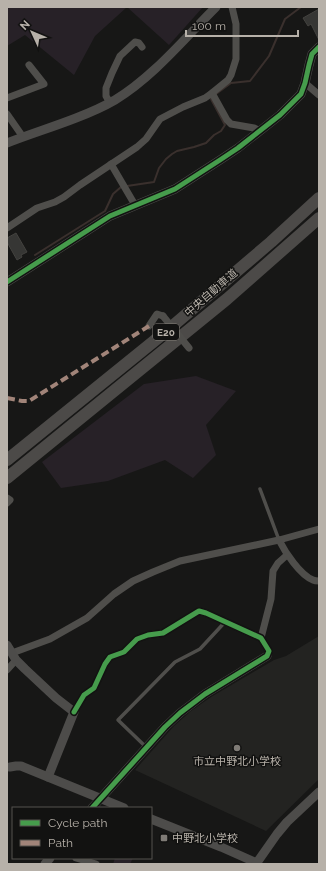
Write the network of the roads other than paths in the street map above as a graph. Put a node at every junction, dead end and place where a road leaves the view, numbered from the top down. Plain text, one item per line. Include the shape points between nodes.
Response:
1 (216, 7) edge
2 (232, 7) edge
3 (142, 47) dead end
4 (319, 47) edge
5 (29, 65) dead end
6 (305, 84) junction
7 (212, 93) junction
8 (319, 95) edge
9 (7, 98) edge
10 (110, 103) junction
11 (7, 114) edge
12 (260, 131) junction
13 (23, 137) junction
14 (7, 143) edge
15 (111, 164) junction
16 (319, 198) edge
17 (135, 205) junction
18 (319, 218) edge
19 (7, 228) edge
20 (7, 282) edge
21 (148, 326) dead end
22 (189, 348) dead end
23 (7, 460) edge
24 (7, 478) edge
25 (260, 490) dead end
26 (7, 498) edge
27 (7, 503) edge
28 (319, 529) edge
29 (279, 540) junction
30 (287, 555) junction
31 (319, 582) edge
32 (225, 622) junction
33 (262, 638) junction
34 (7, 645) edge
35 (267, 656) joint
36 (14, 657) junction
37 (7, 670) edge
38 (74, 712) junction
39 (146, 748) junction
40 (8, 767) edge
41 (48, 777) junction
42 (319, 792) edge
43 (100, 799) junction
44 (93, 807) edge
45 (121, 807) edge
46 (152, 819) edge
47 (79, 859) edge
48 (257, 863) edge
49 (96, 864) edge

1 - 10 street via 152,71
2 - 7 street via 236,24 236,59 228,80
3 - 10 street via 135,42 120,56 106,88 106,96
4 - 6 street via 312,54
5 - 9 street via 44,84
6 - 8 street
6 - 12 street via 295,100
7 - 12 street via 231,124
7 - 15 street via 160,118 146,139
10 - 13 street
11 - 13 street
12 - 17 street via 225,158 175,189
13 - 14 street
15 - 17 street
15 - 19 street via 64,197 37,208
16 - 23 highway, 中央自動車道 / E20 via 169,329
17 - 20 street via 110,216
18 - 24 highway, 中央自動車道 / E20 via 227,299
21 - 22 street, bridge via 157,314 163,316
25 - 29 lane
26 - 27 street via 10,500
28 - 29 street
29 - 30 street
29 - 36 street via 180,561 153,572 114,594 87,618
30 - 31 street via 305,575
30 - 33 street via 273,571 271,599
32 - 33 street
32 - 38 street via 199,611 163,633 137,639 124,652 110,657 94,688 84,695
32 - 39 lane via 200,649 175,662 118,720
33 - 35 street via 269,651
34 - 36 street
35 - 39 street via 192,703
36 - 37 street
36 - 38 street via 42,686
38 - 41 street
39 - 43 street
40 - 41 street via 21,766
41 - 43 street
42 - 48 street via 287,822
43 - 44 street
43 - 45 street
46 - 48 street
47 - 49 street

